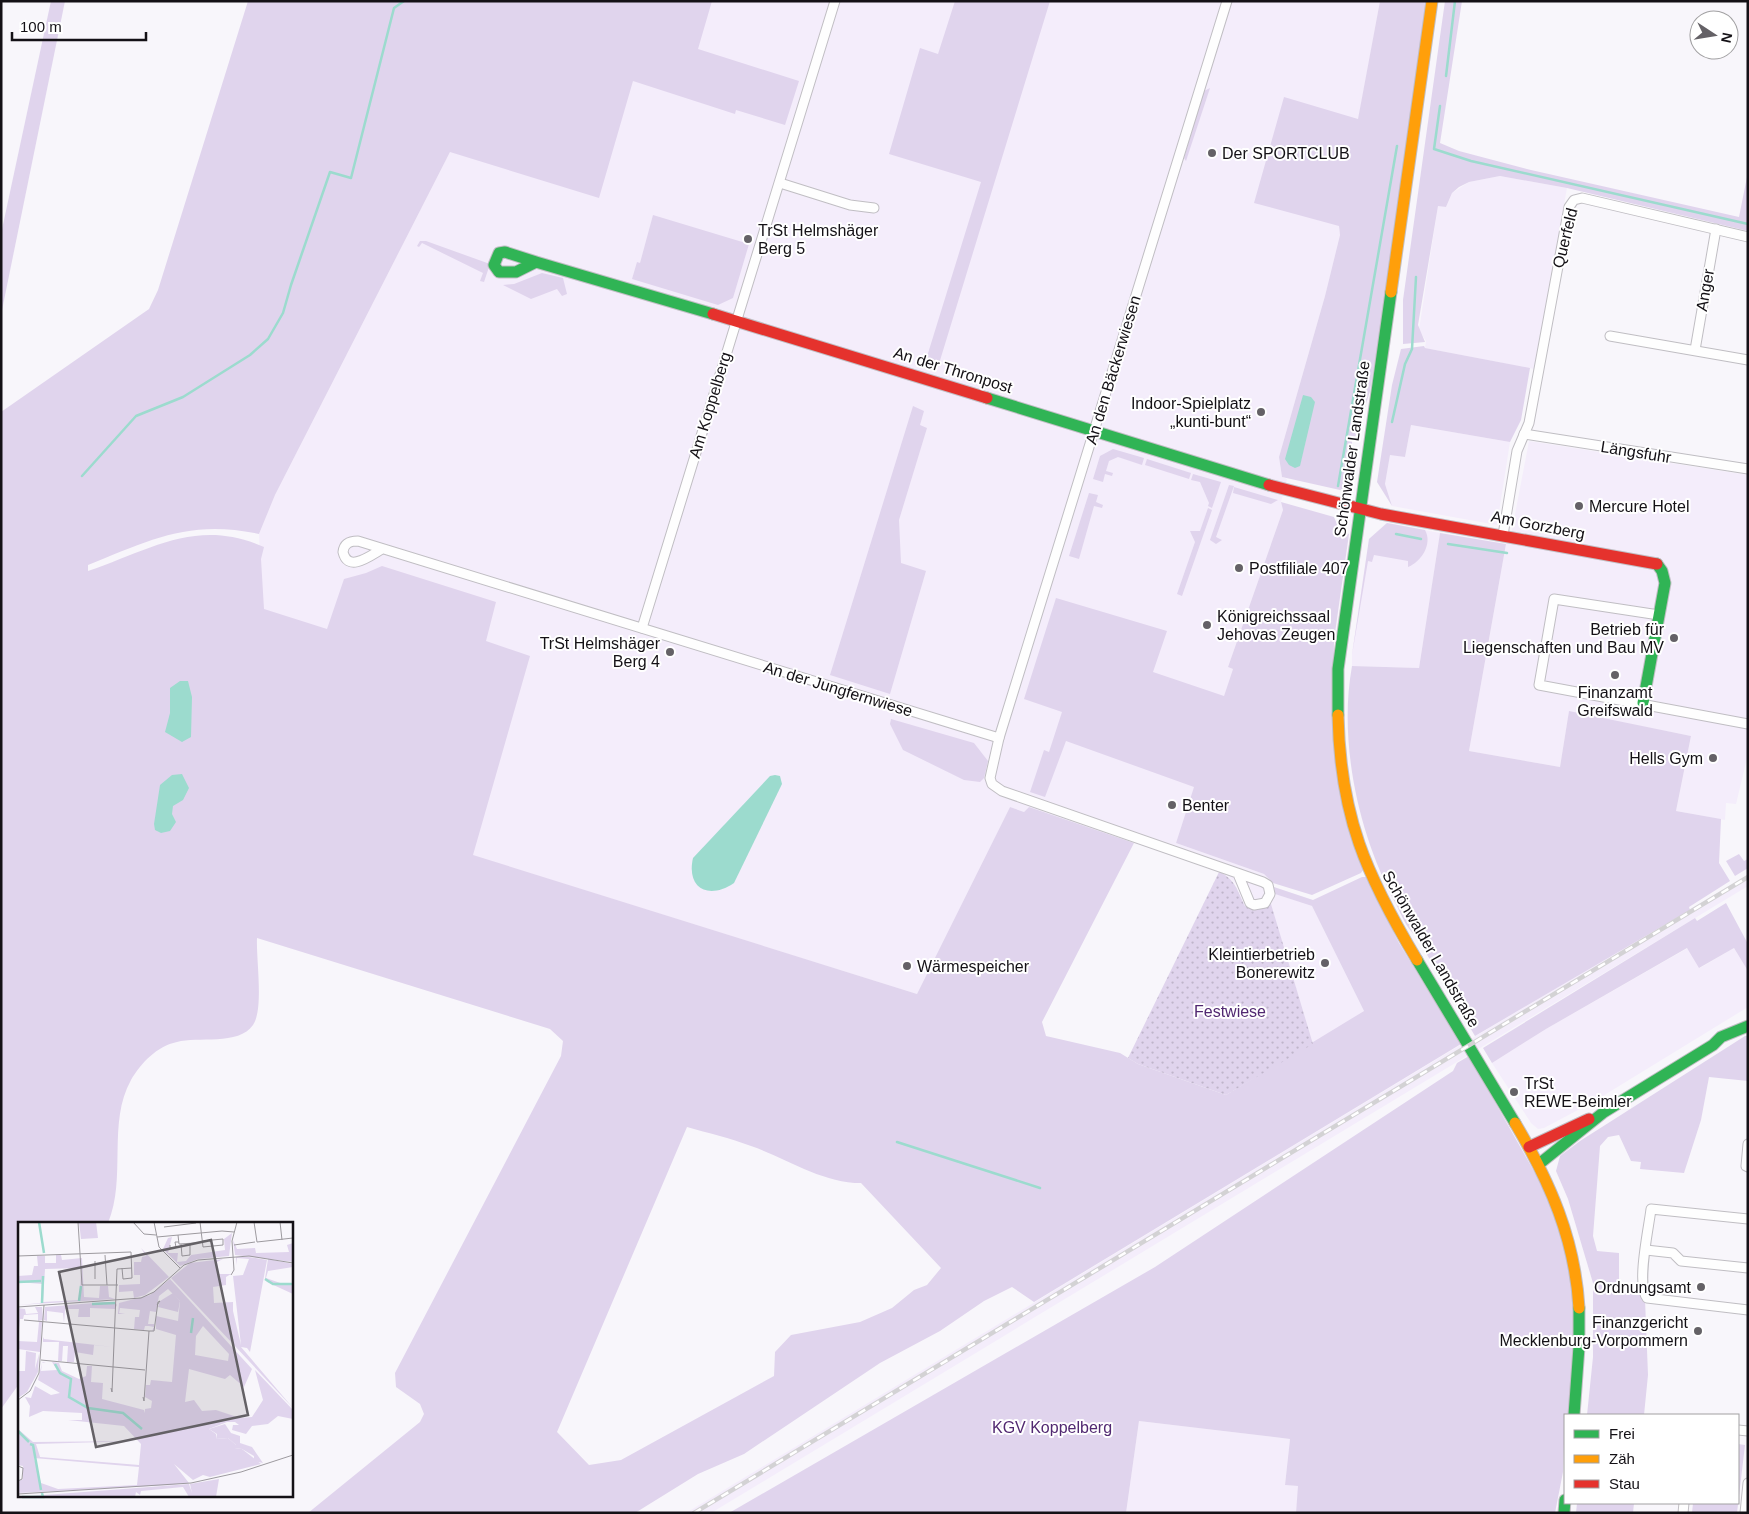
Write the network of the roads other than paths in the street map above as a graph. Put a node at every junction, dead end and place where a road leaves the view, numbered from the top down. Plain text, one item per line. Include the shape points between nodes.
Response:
1 (835, 1) edge
2 (1227, 1) edge
3 (1432, 1) edge
4 (780, 183) junction
5 (874, 208) dead end
6 (1716, 229) junction
7 (1748, 237) edge
8 (536, 262) dead end
9 (736, 321) junction
10 (1610, 336) dead end
11 (1695, 350) junction
12 (1748, 360) edge
13 (1096, 432) junction
14 (1524, 434) junction
15 (1748, 469) edge
16 (1360, 509) junction
17 (1503, 535) junction
18 (382, 549) dead end
19 (1659, 615) junction
20 (642, 628) junction
21 (1643, 703) junction
22 (1748, 724) edge
23 (999, 738) junction
24 (1238, 874) dead end
25 (1748, 1026) edge
26 (1604, 1112) junction
27 (1748, 1144) edge
28 (1529, 1147) junction
29 (1539, 1164) junction
30 (1748, 1167) edge
31 (1748, 1219) edge
32 (1646, 1250) junction
33 (1748, 1268) edge
34 (1748, 1310) edge
35 (1574, 1414) edge
36 (1748, 1483) edge
37 (1745, 1513) edge

1 - 4 street, Am Koppelberg
2 - 13 street, An den Bäckerwiesen
3 - 16 main road, Schönwalder Landstraße
4 - 5 street via 850,205
4 - 9 street, Am Koppelberg
6 - 7 street, Querfeld
6 - 11 street, Anger
6 - 14 street, Querfeld via 1582,198 1574,200 1569,207 1529,423
8 - 9 main road, An der Thronpost
9 - 13 main road, An der Thronpost
9 - 20 street, Am Koppelberg
10 - 11 street
11 - 12 street
13 - 16 main road, An der Thronpost via 1265,484
13 - 23 street, An den Bäckerwiesen
14 - 15 street, Längsfuhr
14 - 17 street via 1517,451
16 - 17 main road, Am Gorzberg
16 - 28 main road, Schönwalder Landstraße via 1338,669 1340,762 1354,828 1368,872 1384,904
17 - 19 main road, Am Gorzberg via 1657,564 1665,583
18 - 20 street, An der Jungfernwiese
19 - 21 main road, Am Gorzberg
19 - 21 street via 1554,598 1539,685
20 - 23 street, An der Jungfernwiese
21 - 22 street
23 - 24 street via 990,772 996,788
25 - 26 main road via 1721,1037
26 - 28 main road
26 - 29 main road
27 - 30 street
28 - 29 main road, Schönwalder Landstraße
29 - 35 main road, Schönwalder Landstraße via 1570,1239 1579,1281 1581,1333
31 - 32 street via 1651,1209
32 - 33 street via 1673,1253 1681,1261
32 - 34 street via 1642,1281 1647,1298
36 - 37 street

